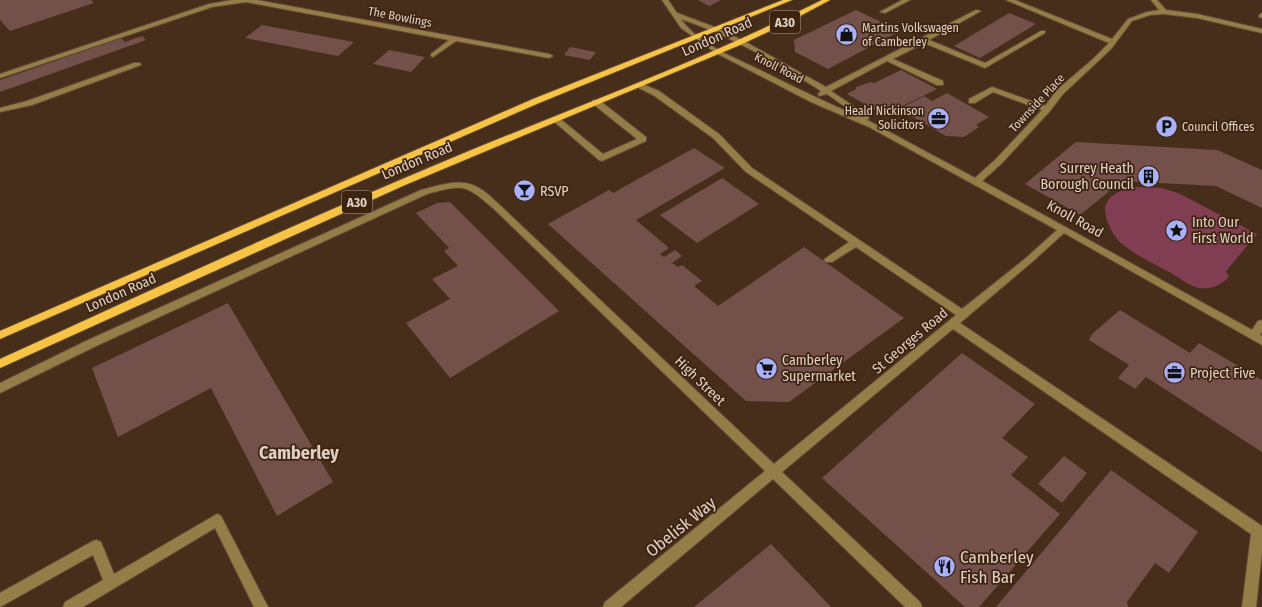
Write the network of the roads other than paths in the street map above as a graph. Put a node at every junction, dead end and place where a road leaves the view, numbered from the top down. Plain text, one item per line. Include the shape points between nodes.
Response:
1 (246, 0) edge
2 (665, 0) edge
3 (789, 0) edge
4 (827, 0) edge
5 (907, 0) edge
6 (1009, 0) edge
7 (1154, 0) edge
8 (978, 11) dead end
9 (883, 12) dead end
10 (1164, 12) junction
11 (676, 15) junction
12 (716, 29) junction
13 (1262, 31) edge
14 (1042, 32) dead end
15 (694, 37) junction
16 (454, 39) junction
17 (924, 40) junction
18 (742, 41) junction
19 (1114, 42) junction
20 (718, 52) junction
21 (433, 55) dead end
22 (549, 56) dead end
23 (888, 59) junction
24 (137, 65) dead end
25 (0, 76) edge
26 (940, 83) dead end
27 (640, 85) junction
28 (826, 90) junction
29 (814, 100) junction
30 (972, 101) dead end
31 (596, 102) junction
32 (1047, 109) junction
33 (0, 110) edge
34 (555, 119) junction
35 (872, 125) junction
36 (977, 181) junction
37 (1063, 229) junction
38 (856, 242) junction
39 (829, 260) dead end
40 (963, 315) junction
41 (953, 323) junction
42 (1262, 324) edge
43 (0, 335) edge
44 (1257, 338) edge
45 (0, 364) edge
46 (0, 388) edge
47 (774, 472) junction
48 (111, 582) junction
49 (0, 600) edge
50 (70, 607) edge
51 (261, 607) edge
52 (610, 607) edge
53 (915, 607) edge
54 (1249, 607) edge

1 - 16 street, The Bowlings
1 - 25 street, The Bowlings via 211,4
2 - 11 street, Knoll Road
3 - 12 main road, London Road / A30
4 - 18 main road, London Road / A30
5 - 9 street
6 - 19 street
7 - 10 street
8 - 17 street
10 - 13 street, Townside Place via 1197,16
10 - 19 street, Townside Place via 1149,13 1130,20
11 - 12 street, Knoll Road
11 - 15 street, Knoll Road
12 - 15 main road, London Road / A30
12 - 18 street, Knoll Road
14 - 17 street via 985,66
15 - 20 street, Knoll Road
15 - 43 main road, London Road / A30 via 536,101
16 - 21 street
16 - 22 street, The Bowlings
17 - 23 street
18 - 20 main road, London Road / A30
18 - 28 street, Knoll Road
19 - 32 street, Townside Place via 1060,92
20 - 27 main road, London Road / A30
20 - 29 street, Knoll Road
23 - 26 street
23 - 28 street
24 - 33 street via 29,103
27 - 31 main road, London Road / A30
27 - 38 street via 716,136 749,170
28 - 29 street
28 - 35 street, Knoll Road
29 - 35 street, Knoll Road
30 - 32 street via 992,89
31 - 34 main road, London Road / A30
31 - 34 street via 643,139 602,158
32 - 36 street, Townside Place
34 - 45 main road, London Road / A30 via 344,208
35 - 36 street, Knoll Road
36 - 37 street, Knoll Road
37 - 40 street, St Georges Road
37 - 44 street, Knoll Road
38 - 39 street
38 - 40 street
40 - 41 street, St Georges Road
41 - 47 street, St Georges Road
41 - 54 street via 1258,531
42 - 44 street
46 - 47 street, High Street via 90,344 424,192 459,185 476,189 496,207
47 - 52 street, Obelisk Way
47 - 53 street, High Street
48 - 49 street via 96,546
48 - 50 street
48 - 51 street via 217,520

